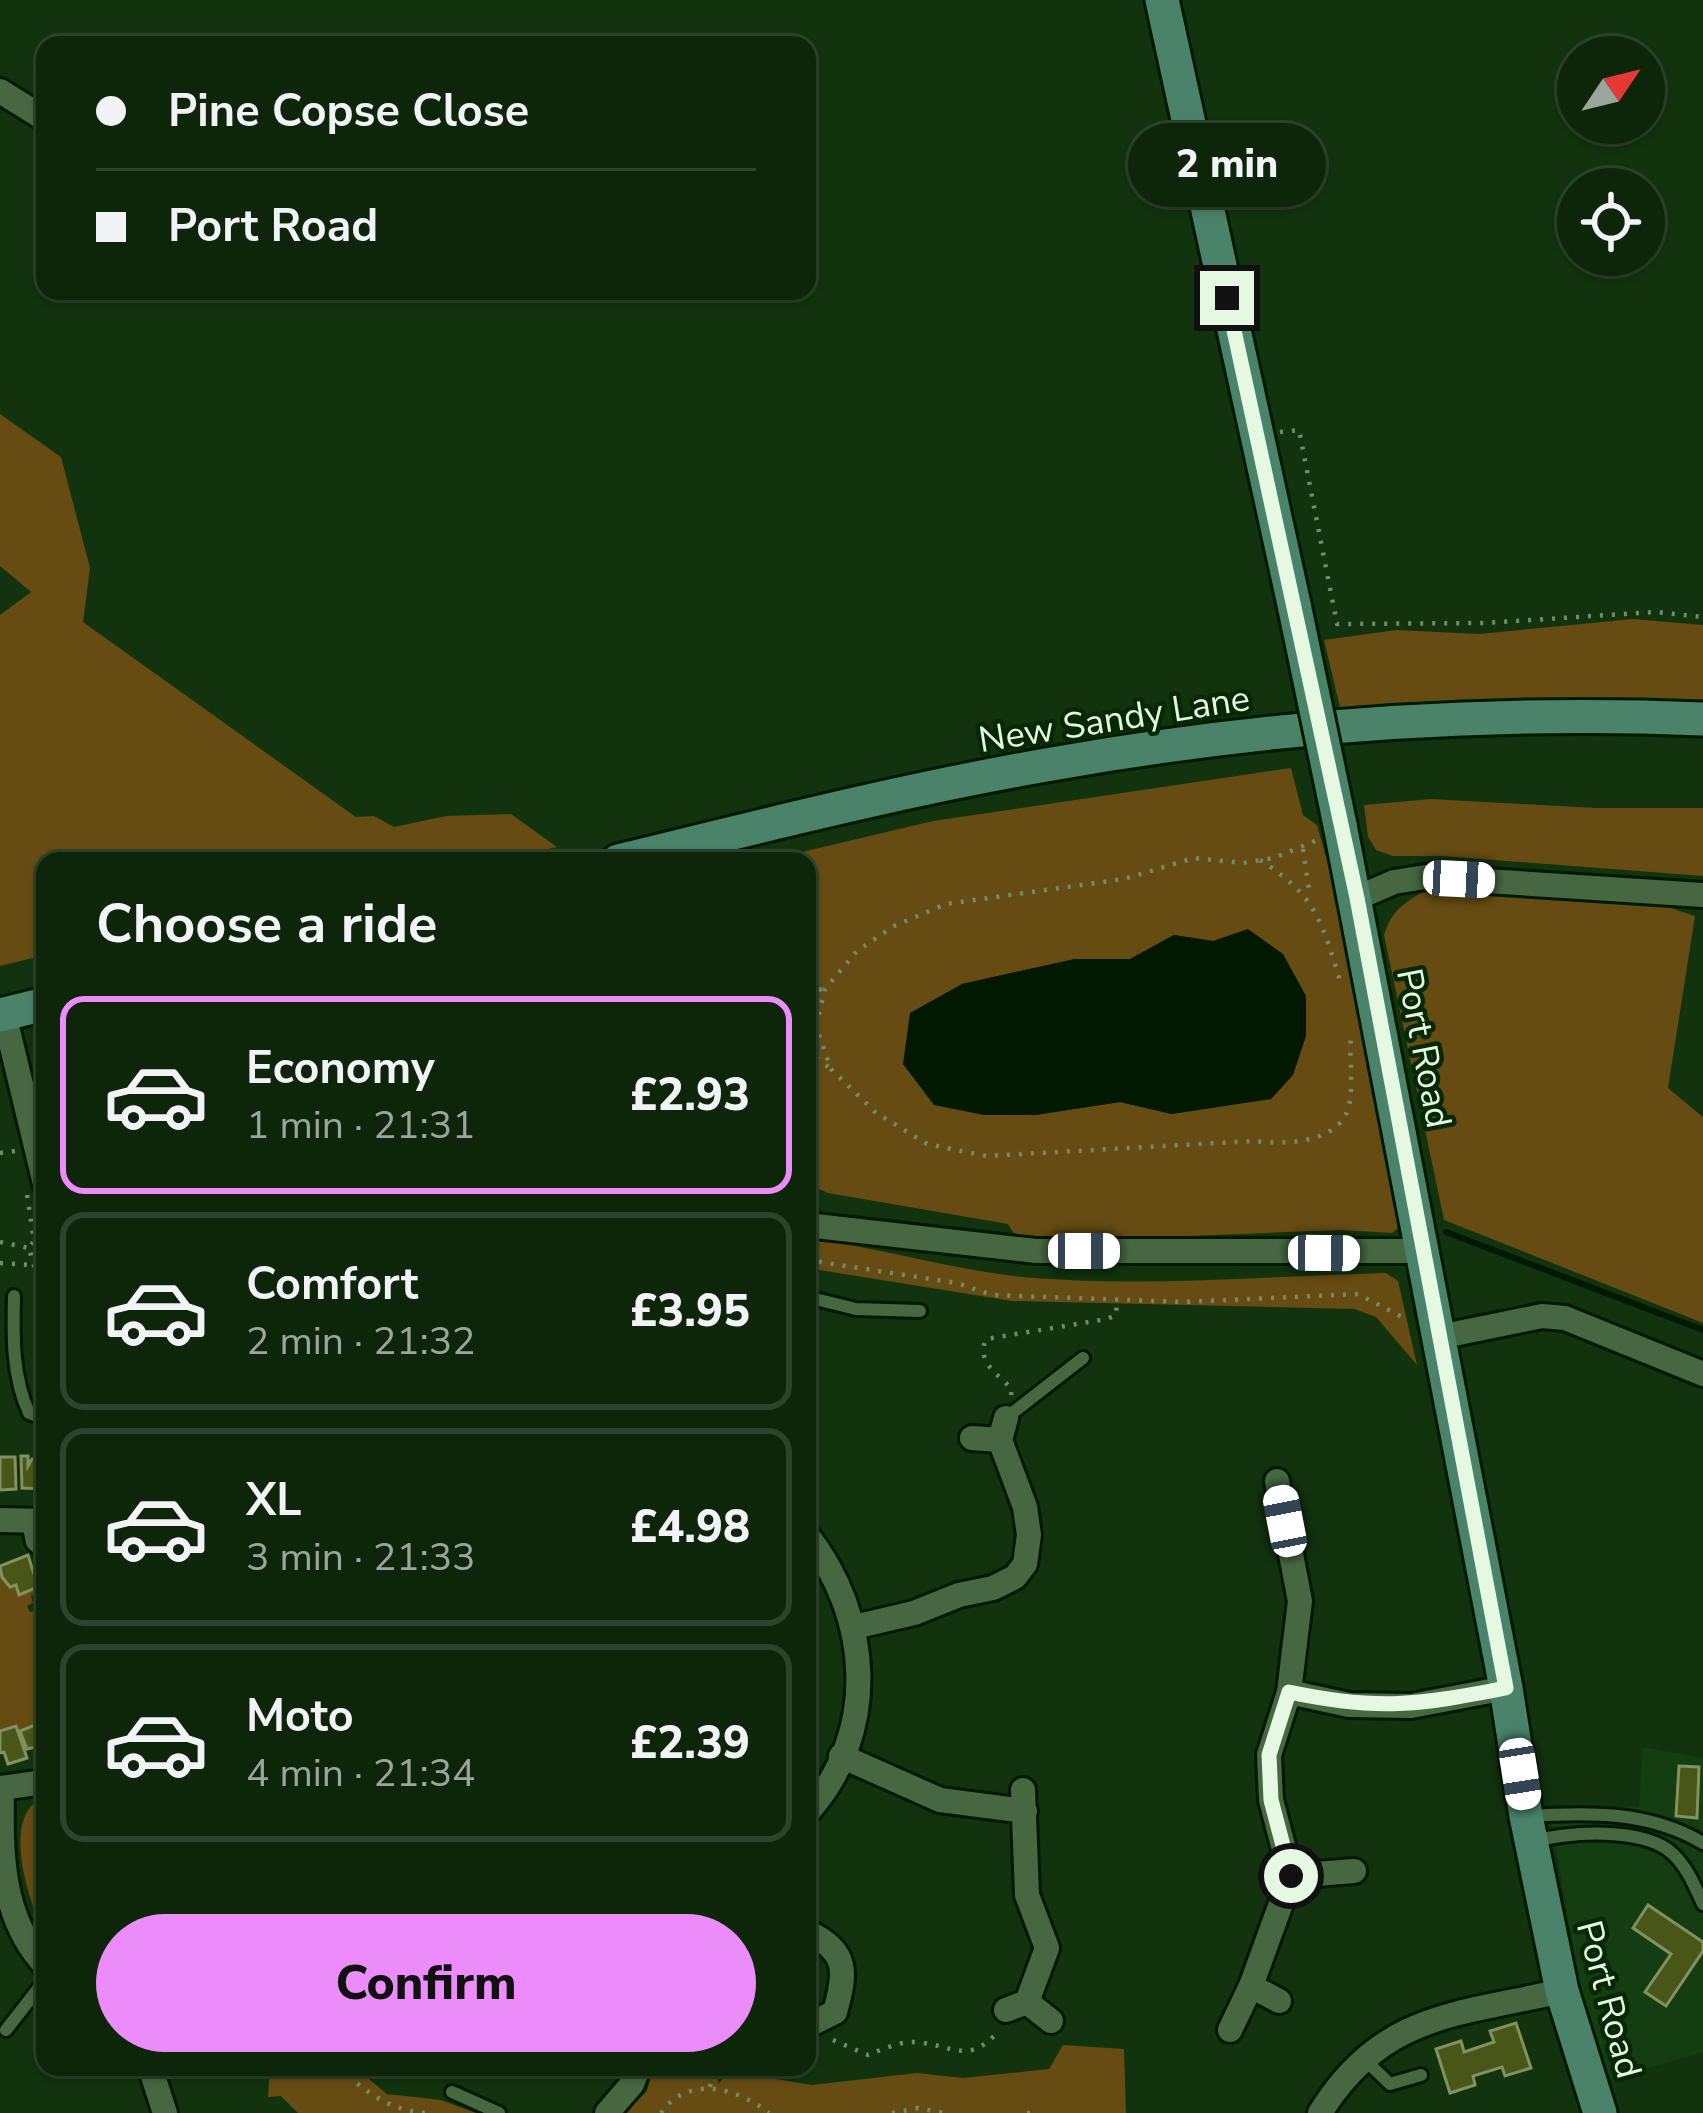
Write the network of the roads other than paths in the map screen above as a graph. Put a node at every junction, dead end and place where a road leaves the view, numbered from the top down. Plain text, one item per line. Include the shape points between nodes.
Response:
1 (1162, 0) edge
2 (0, 91) edge
3 (36, 113) edge
4 (1703, 719) edge
5 (656, 852) edge
6 (1703, 896) edge
7 (1357, 898) junction
8 (36, 1006) edge
9 (2, 1014) edge
10 (35, 1185) edge
11 (816, 1226) edge
12 (1422, 1245) junction
13 (14, 1296) dead end
14 (816, 1299) edge
15 (920, 1311) dead end
16 (1430, 1333) junction
17 (1084, 1358) dead end
18 (1703, 1374) edge
19 (36, 1416) edge
20 (1003, 1429) junction
21 (972, 1438) dead end
22 (1277, 1481) dead end
23 (0, 1520) edge
24 (36, 1521) edge
25 (816, 1549) edge
26 (854, 1627) junction
27 (1506, 1688) junction
28 (1289, 1692) junction
29 (841, 1756) junction
30 (36, 1782) edge
31 (1, 1788) edge
32 (816, 1798) edge
33 (1529, 1829) junction
34 (1703, 1843) edge
35 (1354, 1871) dead end
36 (1291, 1876) junction
37 (1703, 1904) edge
38 (816, 1937) edge
39 (36, 1953) edge
40 (1251, 1986) junction
41 (1562, 1991) junction
42 (36, 1992) edge
43 (1279, 2001) dead end
44 (1051, 2021) dead end
45 (826, 2026) edge
46 (6, 2030) dead end
47 (1230, 2030) dead end
48 (1364, 2058) junction
49 (1421, 2075) dead end
50 (153, 2076) edge
51 (635, 2076) edge
52 (452, 2092) dead end
53 (165, 2113) edge
54 (499, 2113) edge
55 (607, 2113) edge
56 (1320, 2113) edge
57 (1600, 2113) edge

1 - 7 street, Port Road, bridge
2 - 3 street
4 - 5 street, New Sandy Lane via 1435,722 1155,748 952,782
6 - 7 street via 1425,878
7 - 12 street, Port Road
8 - 9 street
9 - 10 street
11 - 12 street via 1036,1250
12 - 16 street, Port Road
13 - 19 lane via 22,1398
14 - 15 lane
16 - 18 street via 1565,1318
16 - 27 street, Port Road
17 - 20 lane
20 - 21 street
20 - 26 street via 1025,1508 1025,1564 993,1588
22 - 28 street via 1300,1601
23 - 24 street
25 - 26 street
26 - 29 street via 860,1693
27 - 28 street via 1411,1706 1348,1705
27 - 33 street, Port Road
28 - 36 street via 1269,1755 1271,1800
29 - 32 street
29 - 44 street via 940,1800 1024,1800 1028,1895 1047,1948 1017,2006
30 - 31 street
31 - 39 street via 5,1891
33 - 34 lane via 1568,1814 1656,1820
33 - 37 lane via 1658,1843 1684,1867
33 - 41 street, Port Road
35 - 36 street
36 - 40 street
38 - 45 street via 831,1946 845,1978
40 - 43 street
40 - 47 street
41 - 48 street via 1428,2022 1396,2033
41 - 57 street, Port Road
42 - 46 lane
48 - 49 lane via 1390,2084
48 - 56 street
50 - 53 street
51 - 55 street
52 - 54 lane

